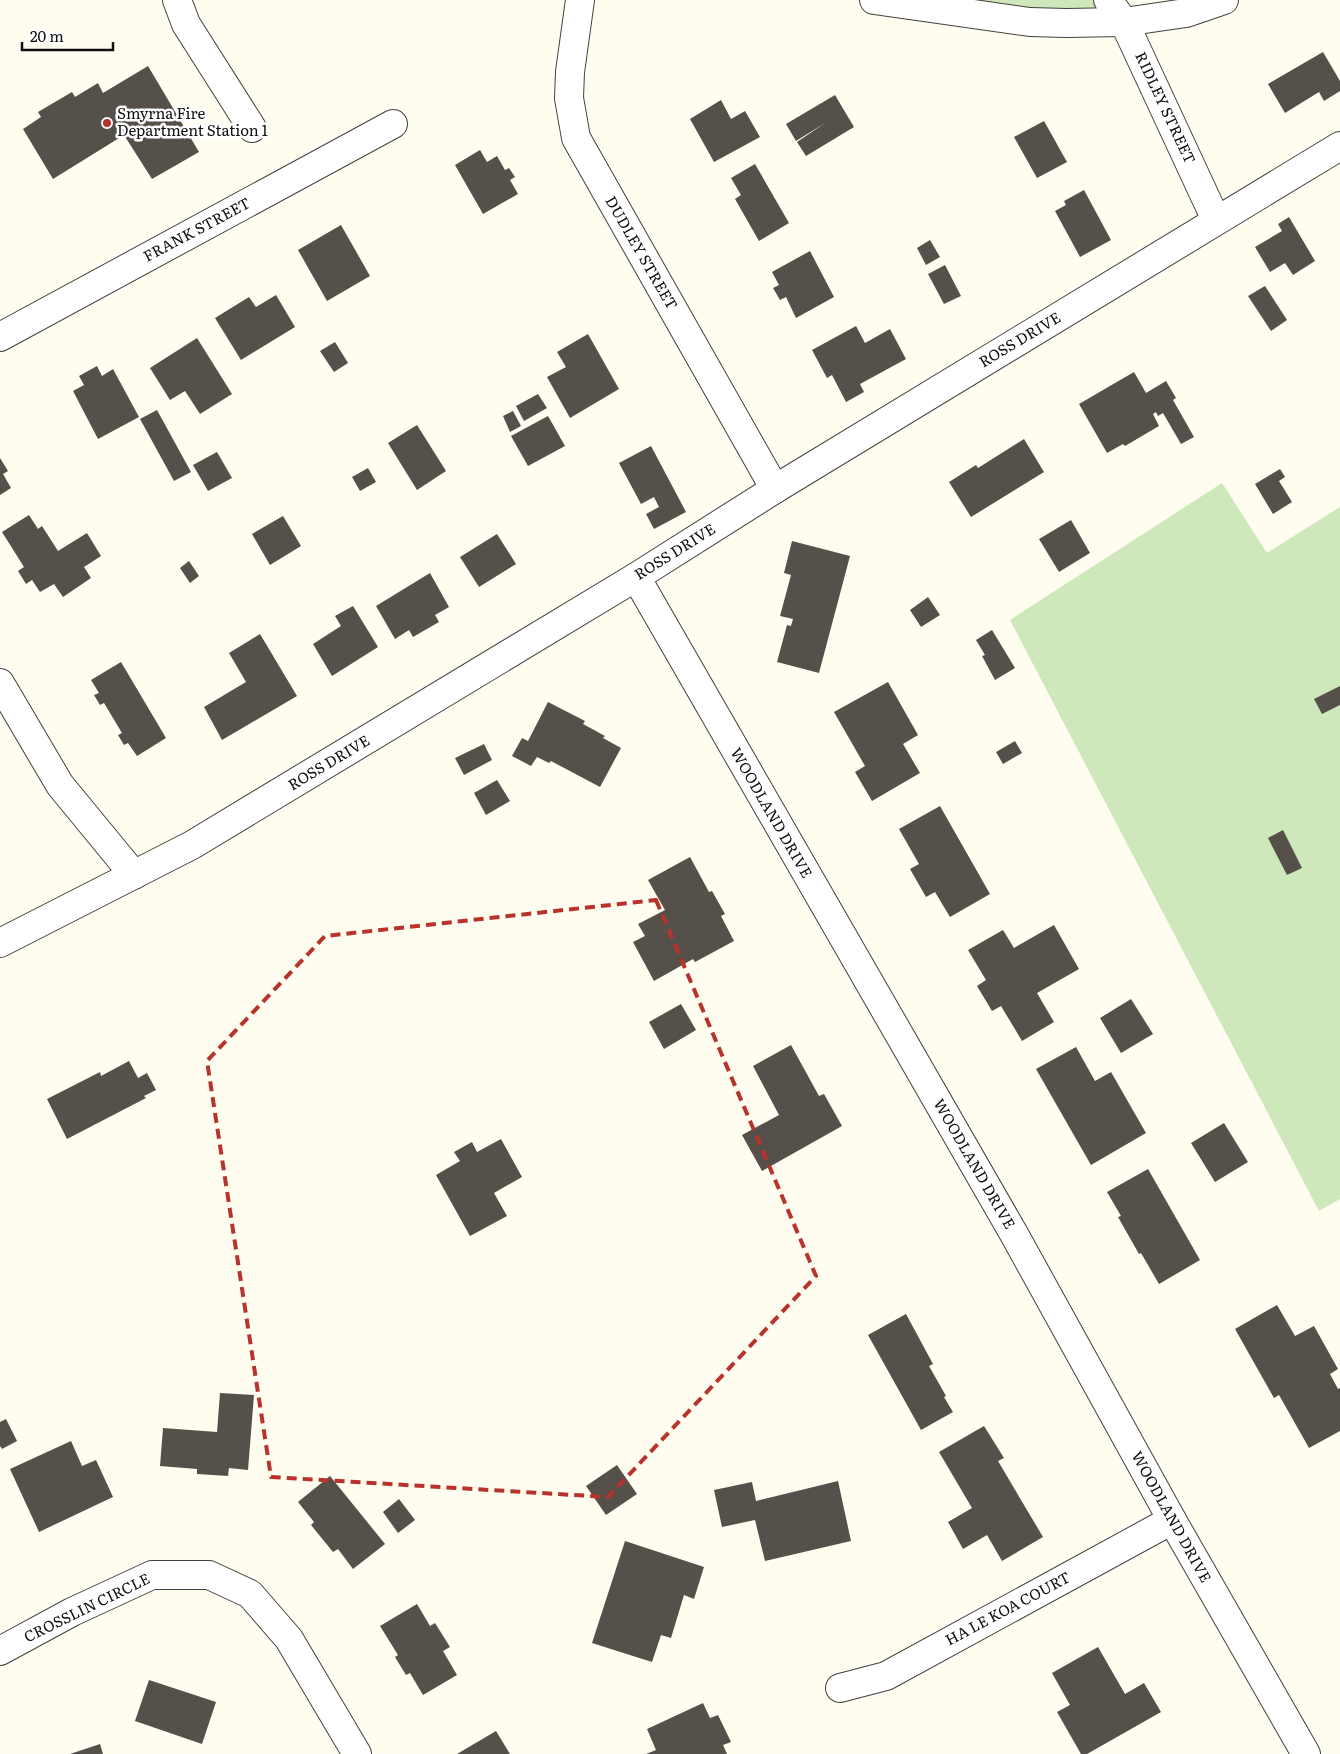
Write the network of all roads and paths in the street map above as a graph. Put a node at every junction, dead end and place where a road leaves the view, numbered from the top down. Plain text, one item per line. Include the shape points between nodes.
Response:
1 (178, 0) edge
2 (580, 0) edge
3 (874, 0) edge
4 (1108, 0) edge
5 (1224, 0) edge
6 (1124, 22) junction
7 (393, 124) dead end
8 (252, 128) dead end
9 (1340, 146) edge
10 (1216, 220) junction
11 (0, 337) edge
12 (775, 489) junction
13 (636, 577) junction
14 (0, 682) edge
15 (134, 875) junction
16 (0, 943) edge
17 (1172, 1520) junction
18 (0, 1651) edge
19 (840, 1688) dead end
20 (357, 1754) edge
21 (1306, 1754) edge

1 - 8 street via 186,24
2 - 12 street, DUDLEY STREET via 569,98 576,138
3 - 6 street via 1030,22
4 - 6 street, RIDLEY STREET
5 - 6 street via 1186,13
6 - 10 street, RIDLEY STREET
7 - 11 street, FRANK STREET
9 - 10 street, ROSS DRIVE
10 - 12 street, ROSS DRIVE
12 - 13 street, ROSS DRIVE
13 - 15 street, ROSS DRIVE via 208,836
13 - 17 street, WOODLAND DRIVE via 1009,1225
14 - 15 street via 60,785
15 - 16 street, ROSS DRIVE
17 - 19 street, HA LE KOA COURT via 886,1676
17 - 21 street, WOODLAND DRIVE
18 - 20 street, CROSSLIN CIRCLE via 72,1612 152,1575 209,1576 250,1594 289,1639

